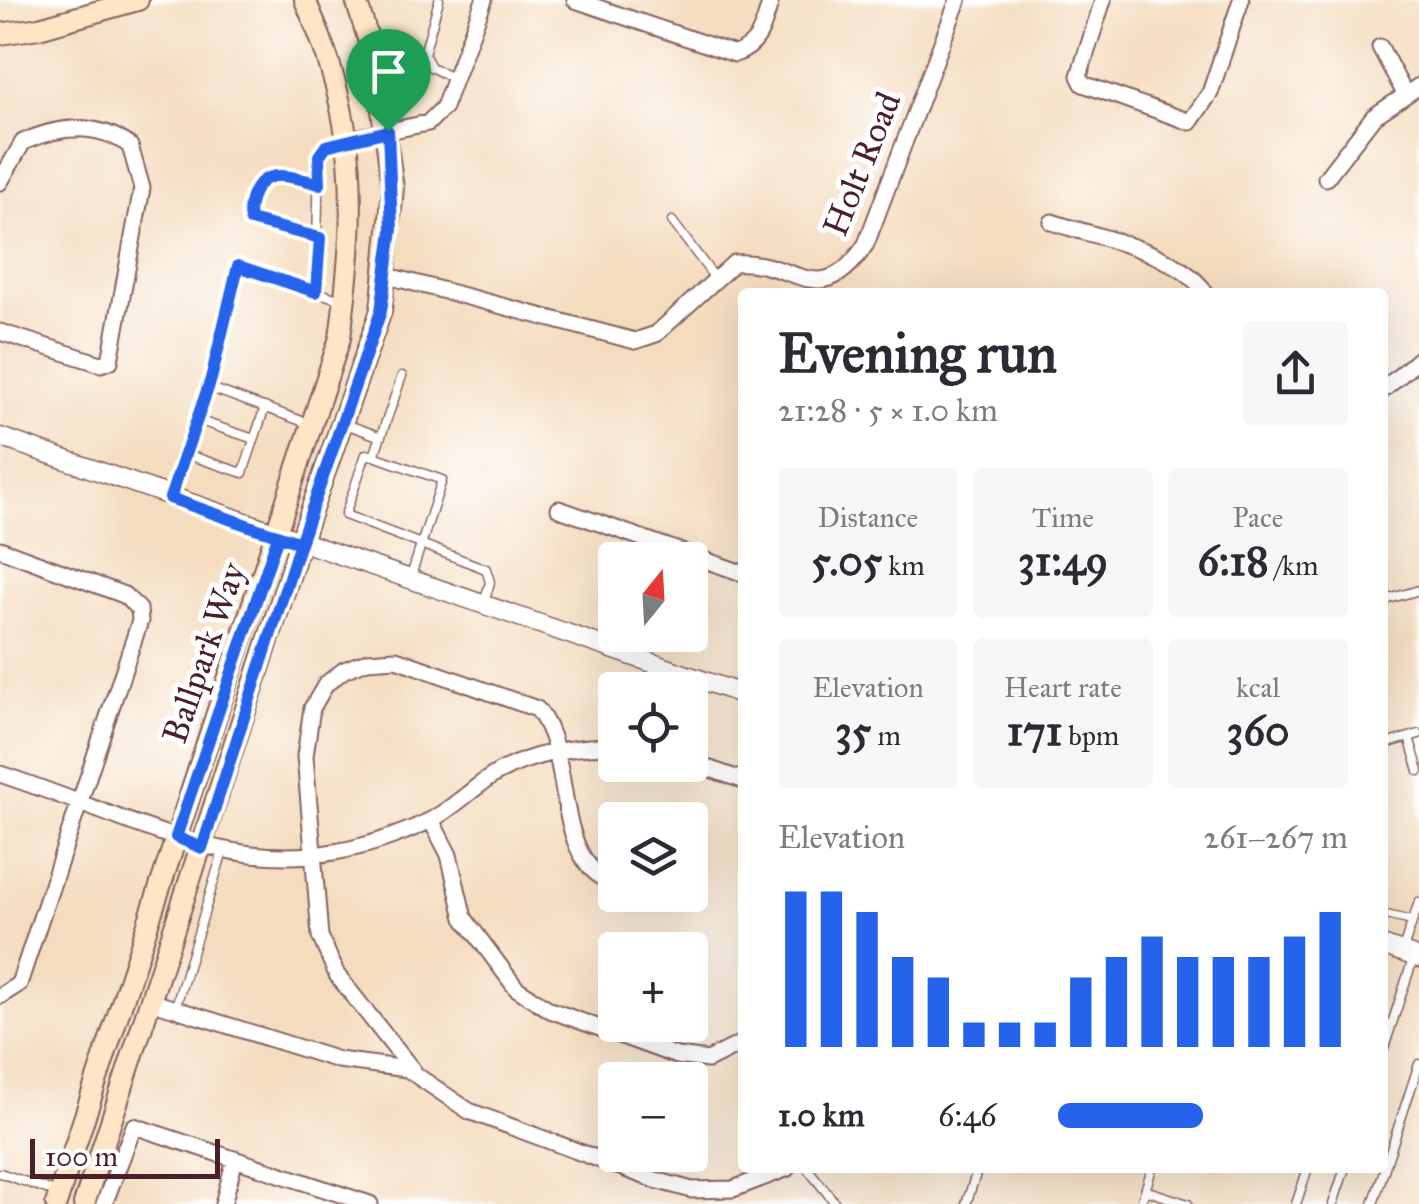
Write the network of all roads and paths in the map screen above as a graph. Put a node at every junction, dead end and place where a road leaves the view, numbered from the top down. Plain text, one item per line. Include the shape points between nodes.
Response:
1 (138, 0) edge
2 (306, 0) edge
3 (356, 0) edge
4 (439, 0) edge
5 (484, 0) edge
6 (574, 0) edge
7 (771, 0) edge
8 (958, 0) edge
9 (1104, 0) edge
10 (1241, 0) edge
11 (0, 34) edge
12 (1380, 47) dead end
13 (454, 78) junction
14 (1412, 90) edge
15 (388, 131) junction
16 (349, 139) junction
17 (1326, 178) dead end
18 (0, 182) edge
19 (320, 184) junction
20 (672, 221) dead end
21 (1052, 222) dead end
22 (320, 238) junction
23 (388, 276) junction
24 (839, 276) junction
25 (714, 277) junction
26 (842, 288) edge
27 (1201, 288) edge
28 (316, 292) junction
29 (345, 302) junction
30 (0, 332) edge
31 (1419, 359) edge
32 (402, 376) dead end
33 (209, 383) junction
34 (1388, 386) edge
35 (265, 408) junction
36 (196, 420) junction
37 (342, 423) junction
38 (314, 425) junction
39 (381, 436) junction
40 (0, 437) edge
41 (254, 439) junction
42 (185, 454) junction
43 (374, 456) junction
44 (170, 498) junction
45 (558, 510) dead end
46 (278, 536) junction
47 (422, 541) junction
48 (300, 543) junction
49 (0, 549) edge
50 (738, 573) edge
51 (409, 580) junction
52 (1419, 590) edge
53 (1388, 598) edge
54 (484, 606) junction
55 (738, 693) edge
56 (1419, 734) edge
57 (1408, 737) junction
58 (1388, 743) edge
59 (598, 749) edge
60 (559, 752) junction
61 (708, 768) edge
62 (1419, 771) edge
63 (0, 774) edge
64 (738, 779) edge
65 (80, 800) junction
66 (431, 820) junction
67 (176, 837) junction
68 (212, 850) junction
69 (310, 858) junction
70 (598, 872) edge
71 (1419, 902) edge
72 (1388, 915) edge
73 (1412, 921) junction
74 (1411, 955) edge
75 (7, 993) edge
76 (150, 1001) junction
77 (175, 1009) junction
78 (1388, 1034) edge
79 (738, 1045) edge
80 (1419, 1064) edge
81 (414, 1072) junction
82 (1388, 1158) edge
83 (235, 1159) junction
84 (0, 1173) edge
85 (775, 1173) edge
86 (811, 1173) edge
87 (976, 1173) edge
88 (1150, 1173) edge
89 (1306, 1173) edge
90 (1343, 1173) edge
91 (1383, 1173) edge
92 (1144, 1190) junction
93 (58, 1199) edge
94 (91, 1203) edge
95 (367, 1203) edge
96 (223, 1204) edge
97 (836, 1204) edge
98 (966, 1204) edge
99 (1140, 1204) edge
100 (1188, 1204) edge
101 (1296, 1204) edge
102 (1333, 1204) edge
103 (1373, 1204) edge

1 - 11 main road
2 - 16 main road, Ballpark Way via 338,79
3 - 15 main road, Ballpark Way
4 - 13 lane via 424,54 431,68
5 - 13 street
6 - 7 street via 735,54 753,46
8 - 24 street, Holt Road via 866,244
9 - 10 street via 1079,76 1090,88 1190,122 1210,92
12 - 14 street
13 - 15 street via 444,106 428,123
14 - 17 street via 1373,116
15 - 16 street
15 - 23 main road, Ballpark Way via 394,188
16 - 19 lane via 321,150
16 - 29 main road, Ballpark Way
18 - 30 street via 23,142 83,127 111,133 135,152 142,188 113,356 101,364
19 - 22 lane
19 - 22 lane via 266,176 247,216
20 - 25 lane
21 - 27 street via 1160,260
22 - 28 lane
23 - 25 street via 635,342 678,316
23 - 37 main road, Ballpark Way
24 - 25 street, Holt Road via 820,283 741,262
24 - 26 street
28 - 29 lane
28 - 33 lane via 238,266
29 - 38 main road, Ballpark Way via 335,363
31 - 34 street
32 - 39 lane
33 - 35 lane
33 - 36 lane
35 - 38 lane
35 - 41 lane
36 - 41 lane
36 - 42 lane
37 - 39 lane
37 - 48 main road, Ballpark Way
38 - 46 main road, Ballpark Way
39 - 43 lane
40 - 44 street
41 - 42 lane via 242,474
42 - 44 lane
43 - 47 lane via 442,480
43 - 47 lane via 366,454 346,515
44 - 46 street
45 - 50 street
46 - 48 street
46 - 67 main road, Ballpark Way
47 - 51 lane
47 - 54 lane via 486,568
48 - 51 street
48 - 68 main road, Ballpark Way
49 - 65 street via 124,595 140,613
51 - 54 street
52 - 53 lane
54 - 55 street
56 - 57 lane
57 - 58 lane
57 - 62 lane
59 - 60 street
60 - 66 street via 500,771
60 - 69 street via 538,710 396,660 344,670 312,708 306,739
60 - 70 street via 572,832 583,860
61 - 64 street
63 - 65 street
65 - 67 street
65 - 75 street
66 - 69 street
66 - 79 street via 450,854 464,918 516,988 550,1010 677,1056 708,1060
67 - 68 street
67 - 93 main road, Ballpark Way
68 - 69 street
68 - 76 main road, Ballpark Way
68 - 77 lane
69 - 81 street via 320,936 337,975
71 - 73 lane
72 - 73 lane
73 - 74 lane
74 - 78 lane
76 - 77 street
76 - 94 main road, Ballpark Way
77 - 81 street via 338,1060
80 - 82 lane
81 - 85 street via 469,1111 655,1180 692,1190 733,1189
83 - 94 street via 134,1126
83 - 95 street
83 - 96 street
84 - 93 lane
86 - 97 lane
87 - 98 lane
88 - 92 lane
89 - 101 lane
90 - 102 lane
91 - 103 lane
92 - 99 lane
92 - 100 lane
93 - 94 main road

